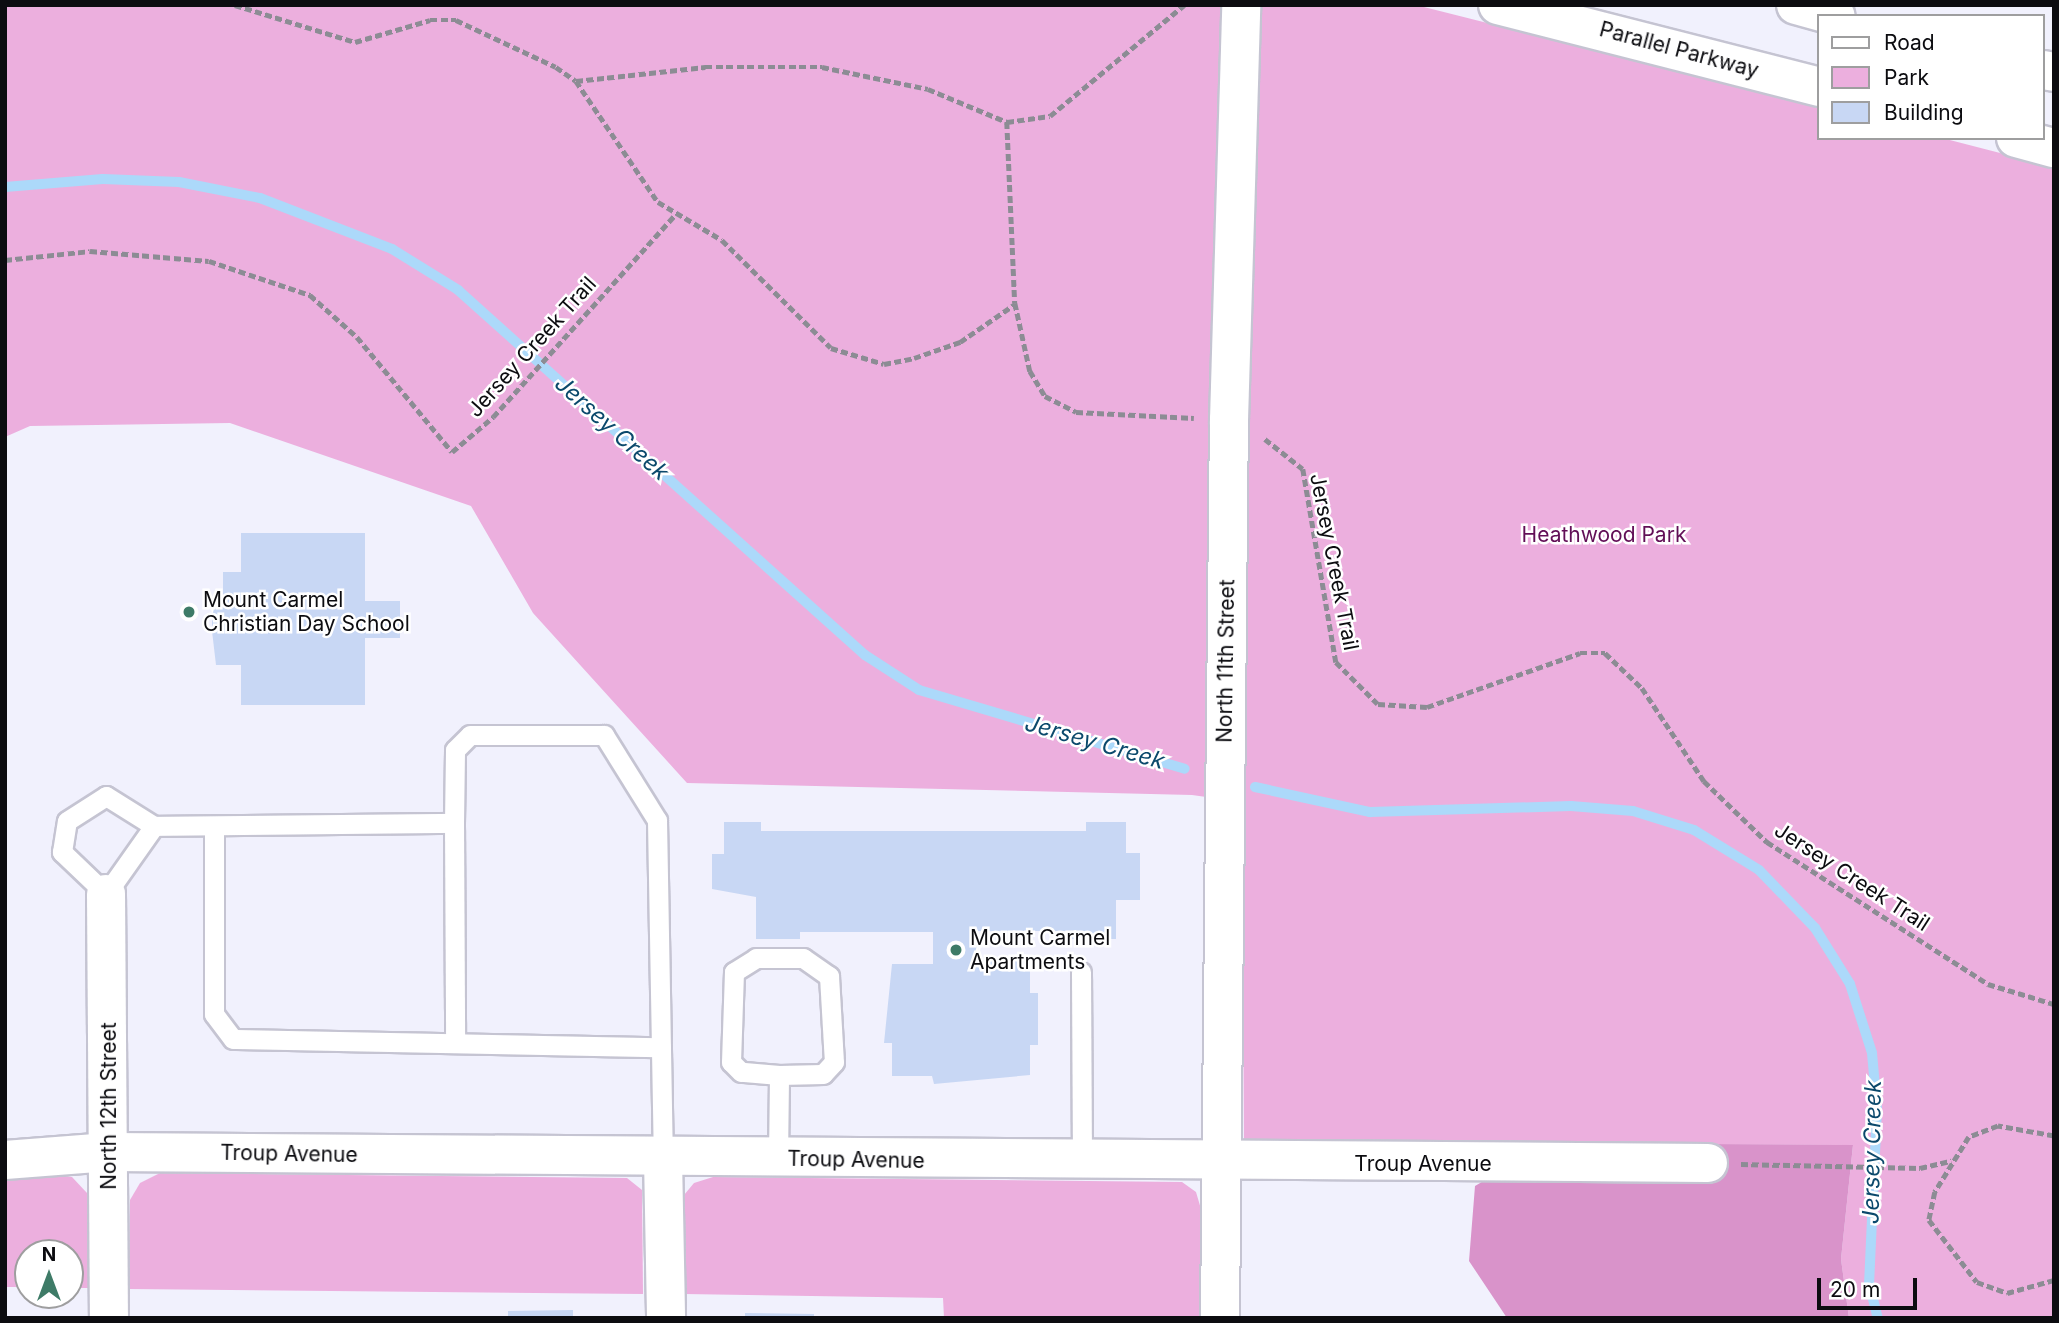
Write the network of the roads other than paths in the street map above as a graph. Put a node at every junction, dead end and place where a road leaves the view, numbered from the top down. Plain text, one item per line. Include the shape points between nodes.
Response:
1 (1241, 5) edge
2 (1498, 5) edge
3 (1796, 5) edge
4 (1829, 14) edge
5 (1818, 87) edge
6 (2024, 140) edge
7 (2054, 148) edge
8 (454, 823) junction
9 (153, 826) junction
10 (214, 826) junction
11 (106, 894) junction
12 (1081, 972) dead end
13 (455, 1043) junction
14 (661, 1047) junction
15 (779, 1075) junction
16 (109, 1152) junction
17 (663, 1158) junction
18 (778, 1159) junction
19 (5, 1160) edge
20 (1082, 1163) junction
21 (1708, 1163) road end
22 (1220, 1164) junction
23 (109, 1318) edge
24 (666, 1318) edge
25 (1220, 1318) edge

1 - 22 street, North 11th Street via 1229,420
2 - 5 street, Parallel Parkway
3 - 4 street
6 - 7 street
8 - 10 lane
8 - 13 lane
8 - 14 lane via 455,750 470,735 604,735 657,820
9 - 10 lane
9 - 11 lane
9 - 11 lane via 106,796 67,821 62,852
10 - 13 lane via 214,1014 233,1039
11 - 16 street, North 12th Street
12 - 20 lane
13 - 14 lane
14 - 17 lane
15 - 15 lane via 741,1072 731,1062 734,972 756,958 803,958 829,976 834,1062 823,1074
15 - 18 lane
16 - 17 street, Troup Avenue
16 - 19 street, Troup Avenue
16 - 23 street, North 12th Street
17 - 18 street, Troup Avenue
17 - 24 street
18 - 20 street, Troup Avenue
20 - 22 street, Troup Avenue
21 - 22 street, Troup Avenue
22 - 25 street, North 11th Street

